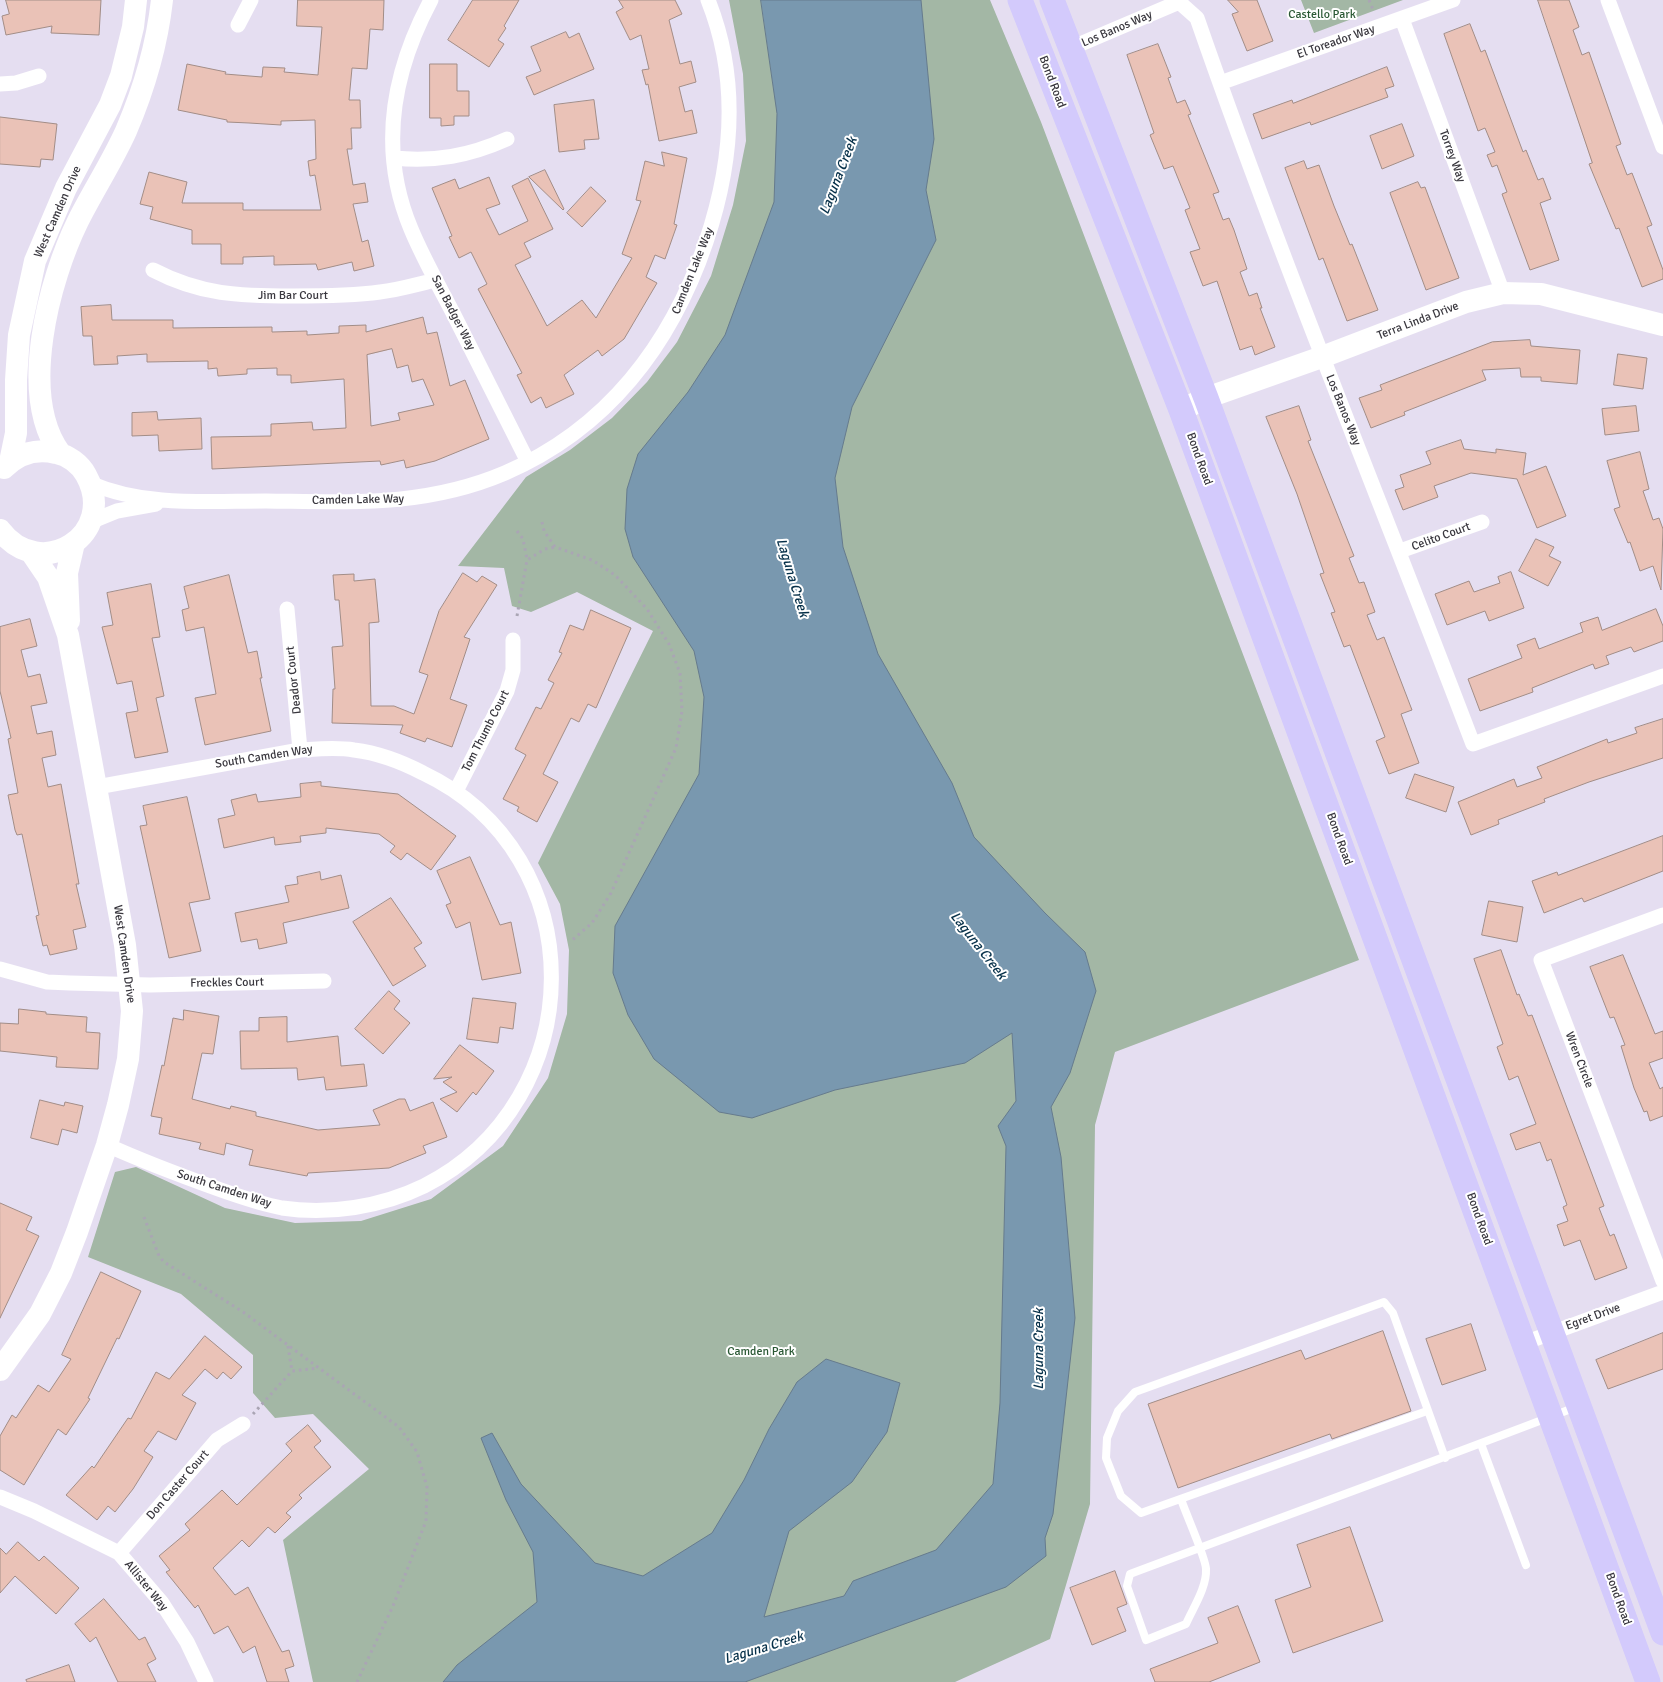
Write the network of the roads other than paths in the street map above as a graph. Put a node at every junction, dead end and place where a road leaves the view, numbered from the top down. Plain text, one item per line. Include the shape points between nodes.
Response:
1 (136, 0) edge
2 (162, 0) edge
3 (251, 0) edge
4 (431, 0) edge
5 (708, 0) edge
6 (1020, 0) edge
7 (1052, 0) edge
8 (1453, 0) edge
9 (1608, 0) edge
10 (1402, 19) junction
11 (238, 25) dead end
12 (1071, 48) junction
13 (39, 76) dead end
14 (1220, 83) junction
15 (0, 84) edge
16 (507, 139) dead end
17 (1663, 148) edge
18 (394, 158) junction
19 (153, 270) dead end
20 (436, 280) junction
21 (1503, 293) junction
22 (1663, 325) edge
23 (1322, 357) junction
24 (1206, 398) junction
25 (1181, 410) junction
26 (60, 453) junction
27 (528, 462) junction
28 (5, 468) edge
29 (90, 483) junction
30 (183, 501) junction
31 (90, 522) junction
32 (1482, 522) dead end
33 (0, 530) edge
34 (74, 543) junction
35 (31, 552) junction
36 (1400, 552) junction
37 (287, 609) dead end
38 (68, 634) junction
39 (513, 640) dead end
40 (1663, 676) edge
41 (300, 750) junction
42 (97, 787) junction
43 (456, 791) junction
44 (1663, 915) edge
45 (0, 969) edge
46 (324, 981) dead end
47 (130, 984) junction
48 (107, 1145) junction
49 (1663, 1281) edge
50 (1663, 1292) edge
51 (1553, 1332) junction
52 (1524, 1343) junction
53 (0, 1370) edge
54 (1580, 1405) junction
55 (1427, 1411) junction
56 (1551, 1416) junction
57 (244, 1424) road end
58 (1481, 1444) junction
59 (1445, 1458) junction
60 (0, 1497) edge
61 (1181, 1499) junction
62 (1199, 1548) junction
63 (119, 1553) junction
64 (1526, 1565) dead end
65 (1663, 1633) edge
66 (206, 1682) edge
67 (1648, 1682) edge

1 - 28 street, West Camden Drive via 122,76 62,196 35,261 19,335 16,433
2 - 26 street, West Camden Drive via 157,36 138,101 77,222 51,296 40,371 42,411 51,441
3 - 11 street
4 - 18 street, San Badger Way via 414,32 400,73 393,116
5 - 27 street, Camden Lake Way via 727,70 730,141 718,208 698,265 666,333 621,392 564,440
6 - 25 main road, Bond Road
7 - 12 main road
8 - 10 street, El Toreador Way
9 - 17 street
10 - 14 street, El Toreador Way
10 - 21 street, Torrey Way
12 - 14 street, Los Banos Way via 1179,2 1197,18
12 - 24 main road
13 - 15 street
14 - 23 street, Los Banos Way
16 - 18 street via 450,158
18 - 20 street, San Badger Way via 404,208
19 - 20 street, Jim Bar Court via 207,292 246,296 381,292
20 - 27 street, San Badger Way
21 - 22 street, Terra Linda Drive via 1541,294
21 - 23 street, Terra Linda Drive via 1466,302
23 - 24 street, Terra Linda Drive
23 - 36 street, Los Banos Way
24 - 25 street, Terra Linda Drive
24 - 51 main road
25 - 52 main road, Bond Road
26 - 28 street via 34,451 21,455
26 - 29 street via 83,470
27 - 30 street, Camden Lake Way via 470,486 398,501
29 - 30 street, Camden Lake Way via 117,493
29 - 31 street via 94,496
30 - 31 street, Camden Lake Way via 117,511
31 - 34 street
32 - 36 street, Celito Court
33 - 35 street via 18,547
34 - 35 street via 54,552
34 - 38 street, West Camden Drive via 67,573
35 - 38 street, West Camden Drive via 48,577
36 - 40 street, Los Banos Way via 1473,744
37 - 41 street, Deador Court
38 - 42 street, West Camden Drive
39 - 43 street, Tom Thumb Court via 513,670 507,691
41 - 42 street, South Camden Way
41 - 43 street, South Camden Way via 334,748 374,754 413,768
42 - 47 street, West Camden Drive
43 - 48 street, South Camden Way via 499,832 522,865 539,901 552,959 549,1019 537,1062 518,1101 482,1146 452,1170 418,1189 363,1206 322,1210 259,1203 191,1180
44 - 49 street, Wren Circle via 1541,960
45 - 47 street, Freckles Court via 47,982
46 - 47 street, Freckles Court
47 - 48 street, West Camden Drive via 132,1011 128,1059
48 - 53 street, West Camden Drive via 61,1273 40,1314
50 - 51 street, Egret Drive
51 - 52 street, Egret Drive
51 - 54 main road
52 - 56 main road, Bond Road
54 - 56 lane
54 - 65 main road
55 - 59 lane
55 - 61 lane
55 - 61 lane via 1393,1313 1384,1302 1135,1392 1118,1411 1107,1438 1106,1458 1121,1496 1141,1513
56 - 58 lane
56 - 67 main road, Bond Road
57 - 63 street, Don Caster Court via 217,1440
58 - 59 lane
58 - 64 lane
59 - 62 lane
60 - 63 street, Allister Way
61 - 62 lane
62 - 62 lane via 1130,1574 1127,1586 1146,1640 1186,1624 1202,1588 1206,1568
63 - 66 street, Allister Way via 162,1603 187,1642

